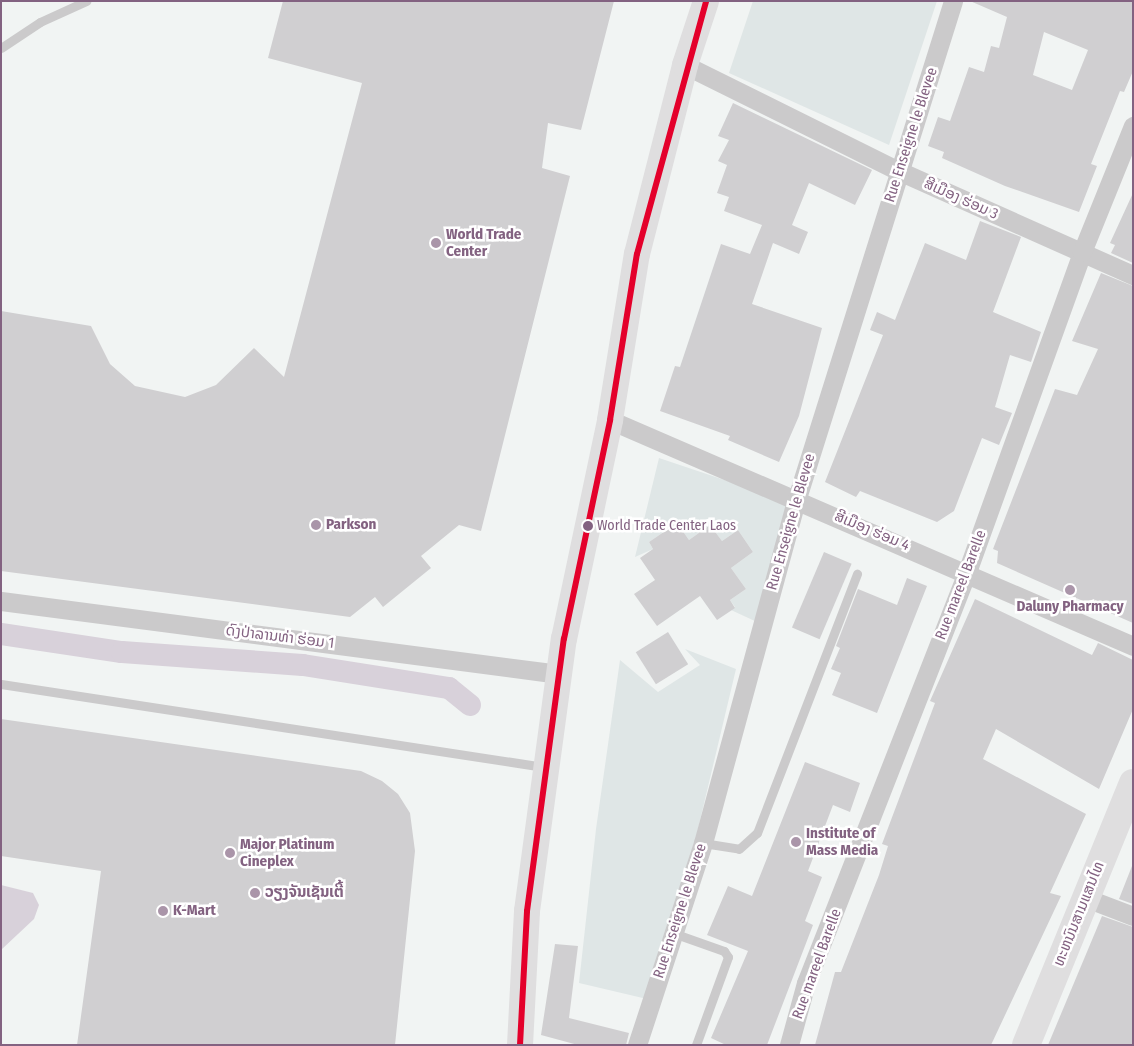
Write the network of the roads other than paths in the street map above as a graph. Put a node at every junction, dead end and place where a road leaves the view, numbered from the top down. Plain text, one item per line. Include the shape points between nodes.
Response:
1 (86, 1) edge
2 (706, 1) edge
3 (953, 1) edge
4 (1, 48) edge
5 (685, 65) junction
6 (1133, 126) edge
7 (899, 171) junction
8 (1082, 252) junction
9 (1133, 274) edge
10 (610, 420) junction
11 (797, 498) junction
12 (967, 572) junction
13 (857, 574) dead end
14 (1, 601) edge
15 (1133, 646) edge
16 (559, 674) junction
17 (1, 684) edge
18 (544, 767) junction
19 (1133, 783) edge
20 (1127, 812) edge
21 (702, 843) junction
22 (1086, 898) junction
23 (1133, 916) edge
24 (673, 933) junction
25 (520, 1045) edge
26 (637, 1045) edge
27 (696, 1045) edge
28 (789, 1045) edge
29 (1026, 1045) edge

1 - 4 lane via 40,22
2 - 5 street
3 - 7 street, Rue Enseigne le Blevee
5 - 7 street, ສີເມືອງ ຮ່ອມ 3
5 - 10 street via 637,254
6 - 8 street, Rue mareel Barelle
7 - 8 street, ສີເມືອງ ຮ່ອມ 3
7 - 11 street, Rue Enseigne le Blevee
8 - 9 street, ສີເມືອງ ຮ່ອມ 3
8 - 12 street, Rue mareel Barelle
10 - 11 street, ສີເມືອງ ຮ່ອມ 4
10 - 16 street
11 - 12 street, ສີເມືອງ ຮ່ອມ 4
11 - 21 street, Rue Enseigne le Blevee
12 - 15 street, ສີເມືອງ ຮ່ອມ 4
12 - 28 street, Rue mareel Barelle via 806,983
13 - 21 lane via 757,833 739,849
14 - 16 street, ດົງປ່າລານທ່າ ຮ່ອມ 1
16 - 18 street
17 - 18 lane
18 - 25 street via 527,911
19 - 20 main road, ທະຫນົນສາມແສນໄທ
20 - 22 main road, ທະຫນົນສາມແສນໄທ
21 - 24 street, Rue Enseigne le Blevee
22 - 23 street
22 - 29 main road, ທະຫນົນສາມແສນໄທ
24 - 26 street, Rue Enseigne le Blevee
24 - 27 lane via 724,951 728,957

